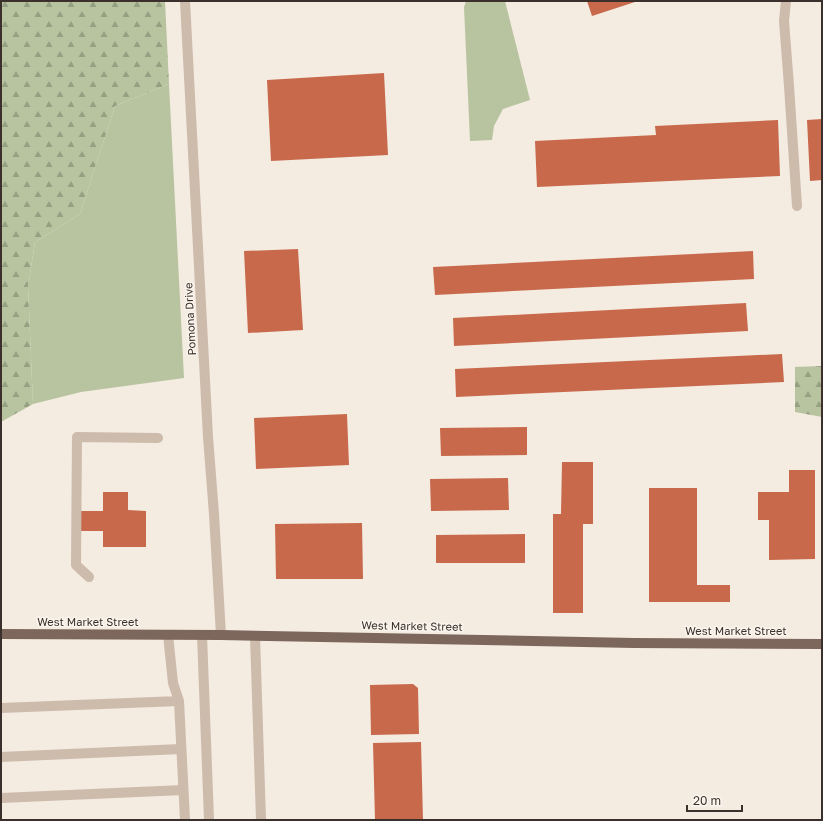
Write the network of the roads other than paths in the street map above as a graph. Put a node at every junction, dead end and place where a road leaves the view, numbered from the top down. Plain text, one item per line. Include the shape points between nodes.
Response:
1 (185, 1) edge
2 (786, 1) edge
3 (797, 206) dead end
4 (158, 438) dead end
5 (89, 577) dead end
6 (1, 634) edge
7 (168, 635) junction
8 (202, 635) junction
9 (221, 635) junction
10 (255, 636) junction
11 (822, 644) edge
12 (178, 701) junction
13 (1, 708) edge
14 (181, 749) junction
15 (1, 757) edge
16 (183, 790) junction
17 (1, 798) edge
18 (185, 820) edge
19 (209, 820) edge
20 (261, 820) edge

1 - 9 street, Pomona Drive via 207,430
2 - 3 street via 784,21
4 - 5 street via 77,437 76,565
6 - 7 main road, West Market Street
7 - 8 main road, West Market Street
7 - 12 street via 173,683
8 - 9 main road, West Market Street
8 - 19 street
9 - 10 main road, West Market Street
10 - 11 main road, West Market Street
10 - 20 street
12 - 13 street
12 - 14 street
14 - 15 street
14 - 16 street
16 - 17 street
16 - 18 street

